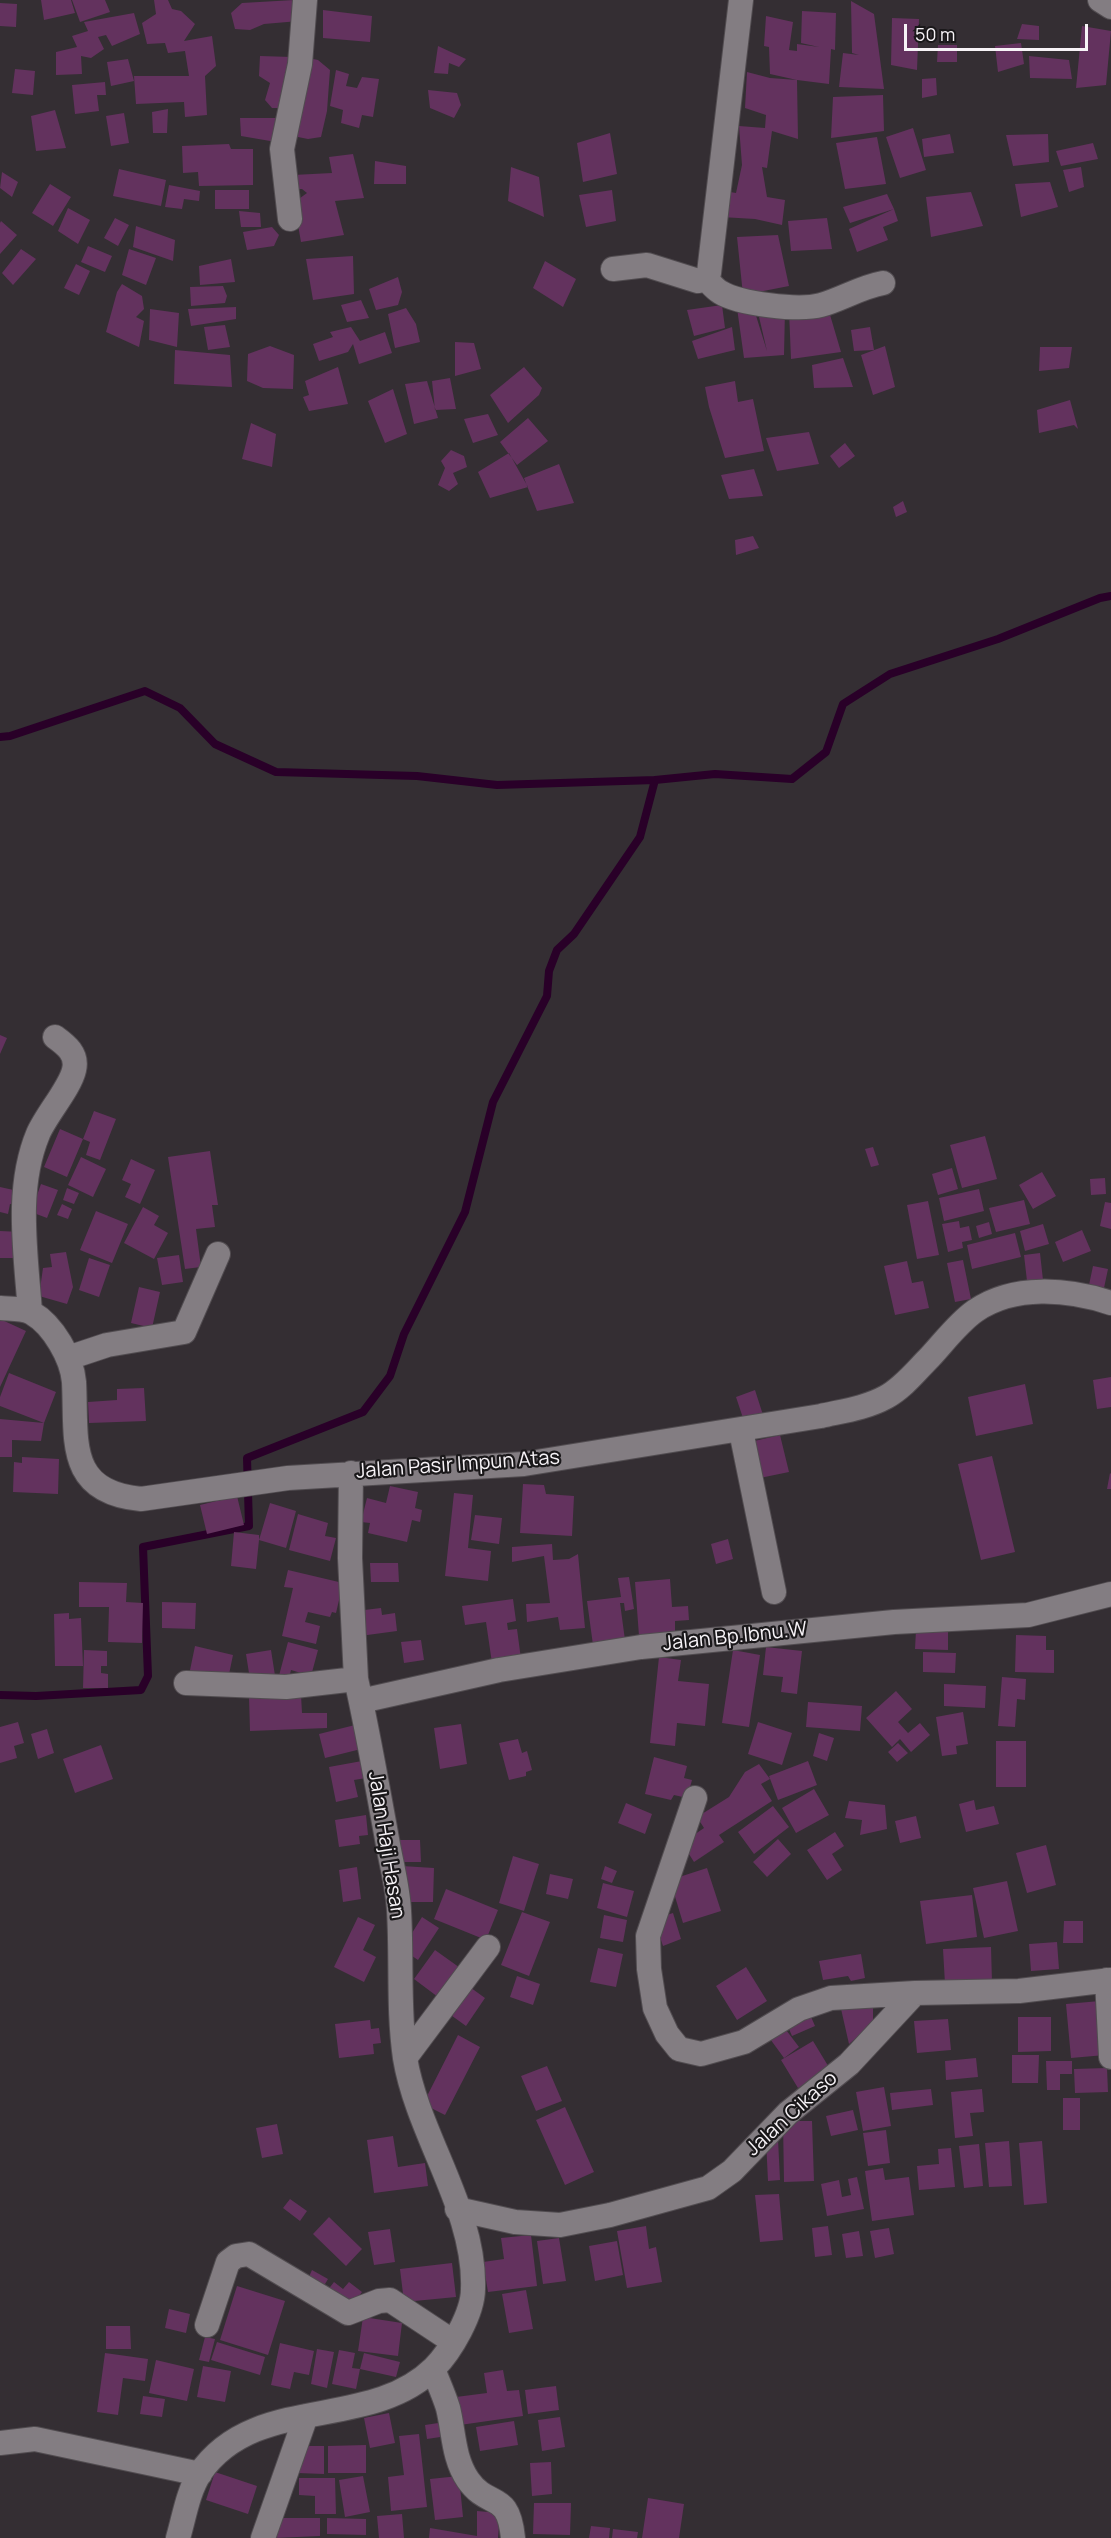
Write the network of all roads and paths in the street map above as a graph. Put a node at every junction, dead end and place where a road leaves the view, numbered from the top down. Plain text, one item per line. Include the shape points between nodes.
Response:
1 (305, 0) edge
2 (741, 0) edge
3 (1100, 0) edge
4 (1111, 8) edge
5 (290, 219) dead end
6 (613, 269) dead end
7 (706, 279) junction
8 (883, 283) dead end
9 (55, 1037) dead end
10 (218, 1254) dead end
11 (1111, 1303) edge
12 (0, 1308) edge
13 (30, 1312) junction
14 (68, 1358) junction
15 (741, 1431) junction
16 (351, 1473) junction
17 (774, 1592) dead end
18 (1111, 1594) edge
19 (186, 1683) dead end
20 (358, 1690) junction
21 (695, 1798) dead end
22 (488, 1947) dead end
23 (1109, 1980) edge
24 (915, 1993) junction
25 (1111, 2057) edge
26 (405, 2058) junction
27 (457, 2209) junction
28 (207, 2325) dead end
29 (452, 2341) junction
30 (433, 2369) junction
31 (306, 2416) junction
32 (0, 2443) edge
33 (200, 2474) junction
34 (178, 2538) edge
35 (264, 2538) edge
36 (513, 2538) edge

1 - 5 street via 300,64 282,149
2 - 7 street
3 - 4 street
6 - 7 street via 646,265 698,281
7 - 8 street via 720,292 740,300 800,307 820,306
9 - 13 street via 69,1048 74,1071 38,1132 29,1158 25,1228
10 - 14 street via 184,1332 107,1346
11 - 15 street, Jalan Pasir Impun Atas via 1079,1293 1054,1292 1027,1292 993,1301 974,1312 888,1396 857,1408
12 - 13 street
13 - 14 street, Jalan Pasir Impun Atas via 47,1326
14 - 16 street, Jalan Pasir Impun Atas via 74,1380 74,1443 98,1486 118,1497 141,1499
15 - 16 street, Jalan Pasir Impun Atas via 524,1464
15 - 17 street
16 - 20 street, Jalan Haji Hasan via 350,1558
18 - 20 street, Jalan Bp.Ibnu.W via 1028,1615 894,1622 641,1647
19 - 20 street, Jalan Bp.Ibnu.W
20 - 26 street, Jalan Haji Hasan via 399,1909
21 - 24 street via 648,1936 655,2008 679,2049 700,2054 744,2042 799,2009 831,1998
22 - 26 street
23 - 24 street via 1019,1991
23 - 25 street
24 - 27 street, Jalan Cikaso via 849,2064 788,2113 732,2171 708,2188 560,2225 515,2222
26 - 27 street, Jalan Haji Hasan via 420,2115
27 - 29 street, Jalan Haji Hasan via 469,2243 473,2290 467,2317
28 - 29 street via 228,2262 249,2254 348,2313 390,2300
29 - 30 street, Jalan Haji Hasan
30 - 31 street via 369,2403
30 - 36 street via 467,2479 481,2494 502,2503 510,2517
31 - 33 street via 255,2428 231,2441
31 - 35 street
32 - 33 street via 35,2439
33 - 34 street

